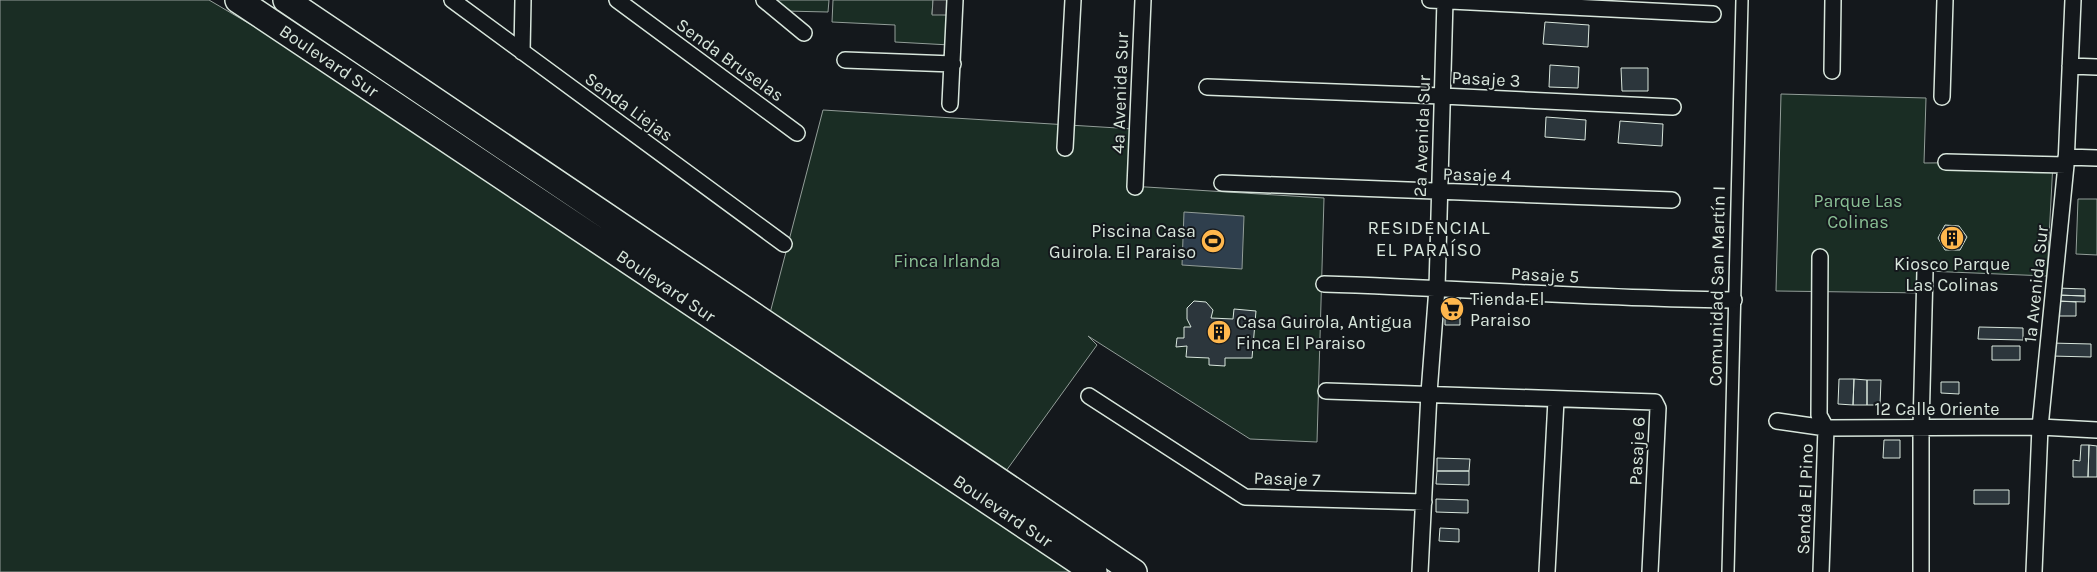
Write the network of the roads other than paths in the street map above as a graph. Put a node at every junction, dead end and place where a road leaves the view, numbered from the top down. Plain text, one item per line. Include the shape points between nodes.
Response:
1 (238, 0) edge
2 (286, 0) edge
3 (452, 0) edge
4 (523, 0) edge
5 (617, 0) edge
6 (764, 0) edge
7 (955, 0) edge
8 (1073, 0) edge
9 (1142, 0) edge
10 (1430, 0) edge
11 (1445, 0) edge
12 (1742, 0) edge
13 (1833, 0) edge
14 (1945, 0) edge
15 (2073, 0) edge
16 (1713, 14) dead end
17 (804, 33) dead end
18 (522, 52) junction
19 (845, 60) dead end
20 (953, 64) junction
21 (2070, 66) junction
22 (2097, 67) edge
23 (1832, 71) dead end
24 (1207, 87) dead end
25 (1442, 96) junction
26 (1942, 97) dead end
27 (950, 104) dead end
28 (1672, 107) dead end
29 (797, 133) dead end
30 (1065, 148) dead end
31 (2097, 158) edge
32 (2066, 161) junction
33 (1946, 162) dead end
34 (1222, 183) dead end
35 (1135, 187) dead end
36 (1439, 192) junction
37 (1672, 200) dead end
38 (784, 244) dead end
39 (1820, 257) dead end
40 (1925, 271) dead end
41 (1324, 284) dead end
42 (1437, 288) junction
43 (1734, 300) junction
44 (1326, 391) dead end
45 (1429, 393) junction
46 (1089, 396) dead end
47 (1556, 400) junction
48 (1777, 421) dead end
49 (2040, 427) junction
50 (1826, 428) junction
51 (1921, 428) junction
52 (2097, 430) edge
53 (1424, 502) junction
54 (1094, 572) edge
55 (1134, 572) edge
56 (1420, 572) edge
57 (1548, 572) edge
58 (1650, 572) edge
59 (1728, 572) edge
60 (1821, 572) edge
61 (1921, 572) edge
62 (2034, 572) edge

1 - 54 highway, Boulevard Sur
2 - 55 highway, Boulevard Sur
3 - 18 street, Senda Liejas
4 - 18 street
5 - 29 street, Senda Bruselas
6 - 17 street
7 - 20 street
8 - 30 street
9 - 35 street, 4a Avenida Sur
10 - 11 street
11 - 16 street
11 - 25 street, 2a Avenida Sur
12 - 43 street, Comunidad San Martín I
13 - 23 street
14 - 26 street
15 - 21 street, 1a Avenida Sur
18 - 38 street, Senda Liejas
19 - 20 street
20 - 27 street
21 - 22 street
21 - 32 street, 1a Avenida Sur
24 - 25 street, Pasaje 3
25 - 28 street, Pasaje 3
25 - 36 street, 2a Avenida Sur
31 - 32 street
32 - 33 street
32 - 49 street, 1a Avenida Sur
34 - 36 street, Pasaje 4
36 - 37 street, Pasaje 4
36 - 42 street, 2a Avenida Sur
39 - 50 street, Senda El Pino via 1819,416
40 - 51 street
41 - 42 street, Pasaje 5
42 - 43 street, Pasaje 5
42 - 45 street, 2a Avenida Sur
43 - 59 street, Comunidad San Martín I
44 - 45 street, Pasaje 6
45 - 47 street, Pasaje 6
45 - 53 street, 2a Avenida Sur
46 - 53 street, Pasaje 7 via 1245,497
47 - 57 street
47 - 58 street, Pasaje 6 via 1657,404
48 - 50 street, 12 Calle Oriente
49 - 51 street, 12 Calle Oriente
49 - 52 street, 12 Calle Oriente
49 - 62 street, 1a Avenida Sur
50 - 51 street, 12 Calle Oriente
50 - 60 street, Senda El Pino
51 - 61 street
53 - 56 street, 2a Avenida Sur

